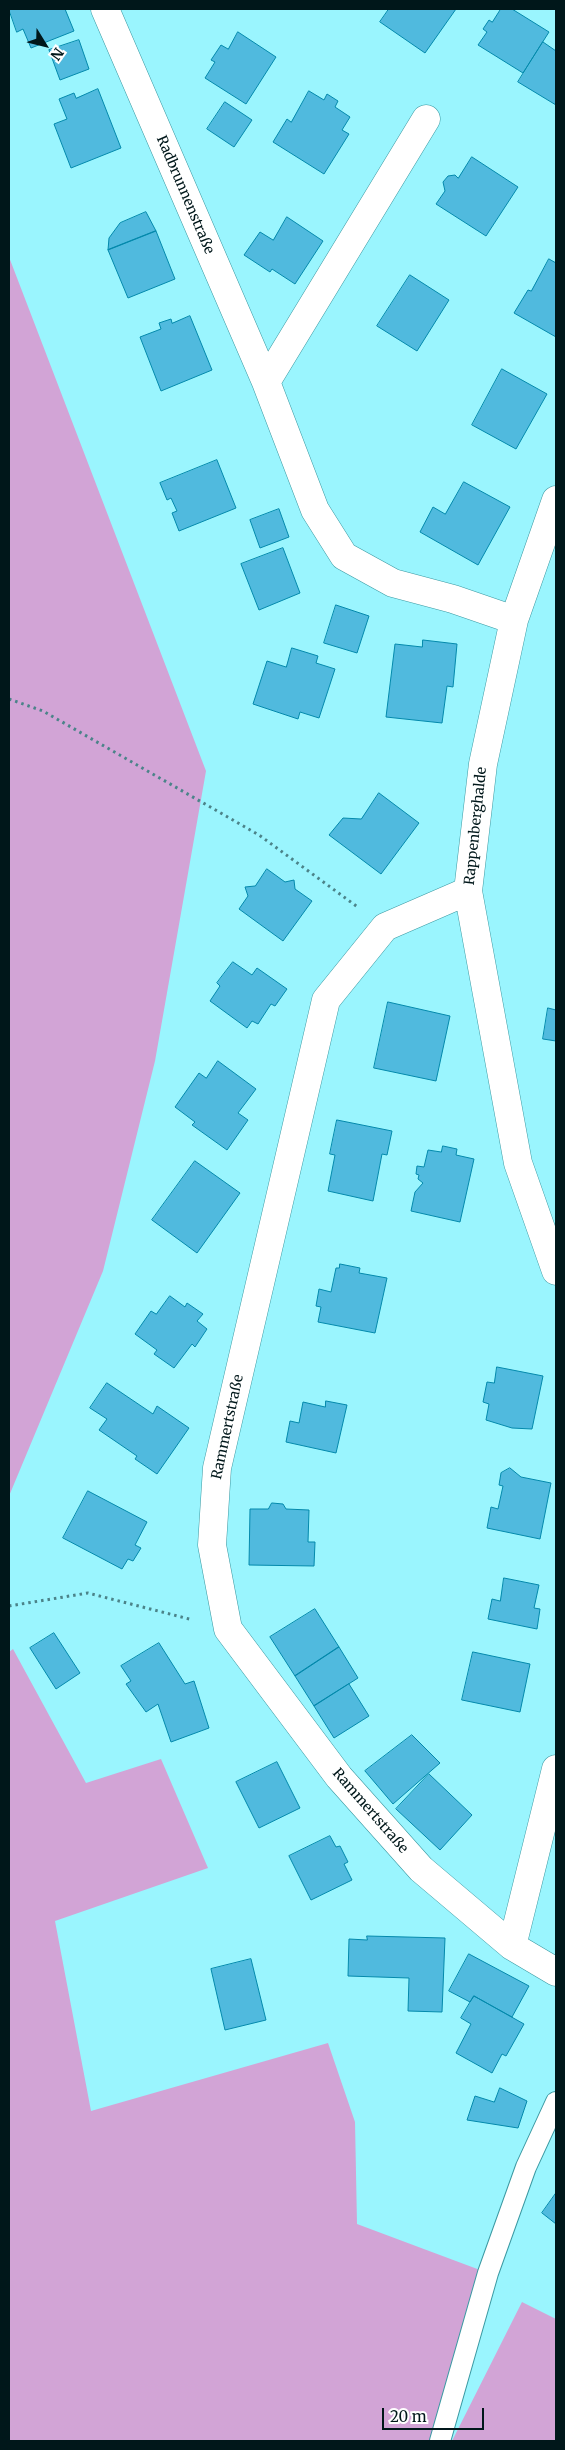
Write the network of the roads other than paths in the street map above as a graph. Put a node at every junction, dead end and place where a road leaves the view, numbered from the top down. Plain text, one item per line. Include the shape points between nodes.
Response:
1 (105, 9) edge
2 (426, 119) dead end
3 (266, 382) junction
4 (556, 500) edge
5 (514, 620) junction
6 (468, 891) junction
7 (556, 1271) edge
8 (556, 1768) edge
9 (512, 1946) junction
10 (556, 1972) edge
11 (556, 2102) edge
12 (440, 2441) edge

1 - 3 street, Radbrunnenstraße
2 - 3 street
3 - 5 street, Radbrunnenstraße via 315,510 344,556 393,583
4 - 5 street, Rappenberghalde
5 - 6 street, Rappenberghalde via 483,764
6 - 7 street, Rappenberghalde via 518,1163
6 - 9 street, Rammertstraße via 385,927 326,1000 217,1468 212,1545 228,1629 339,1777 421,1869
8 - 9 street
9 - 10 street, Rammertstraße
11 - 12 lane via 526,2167 488,2274

